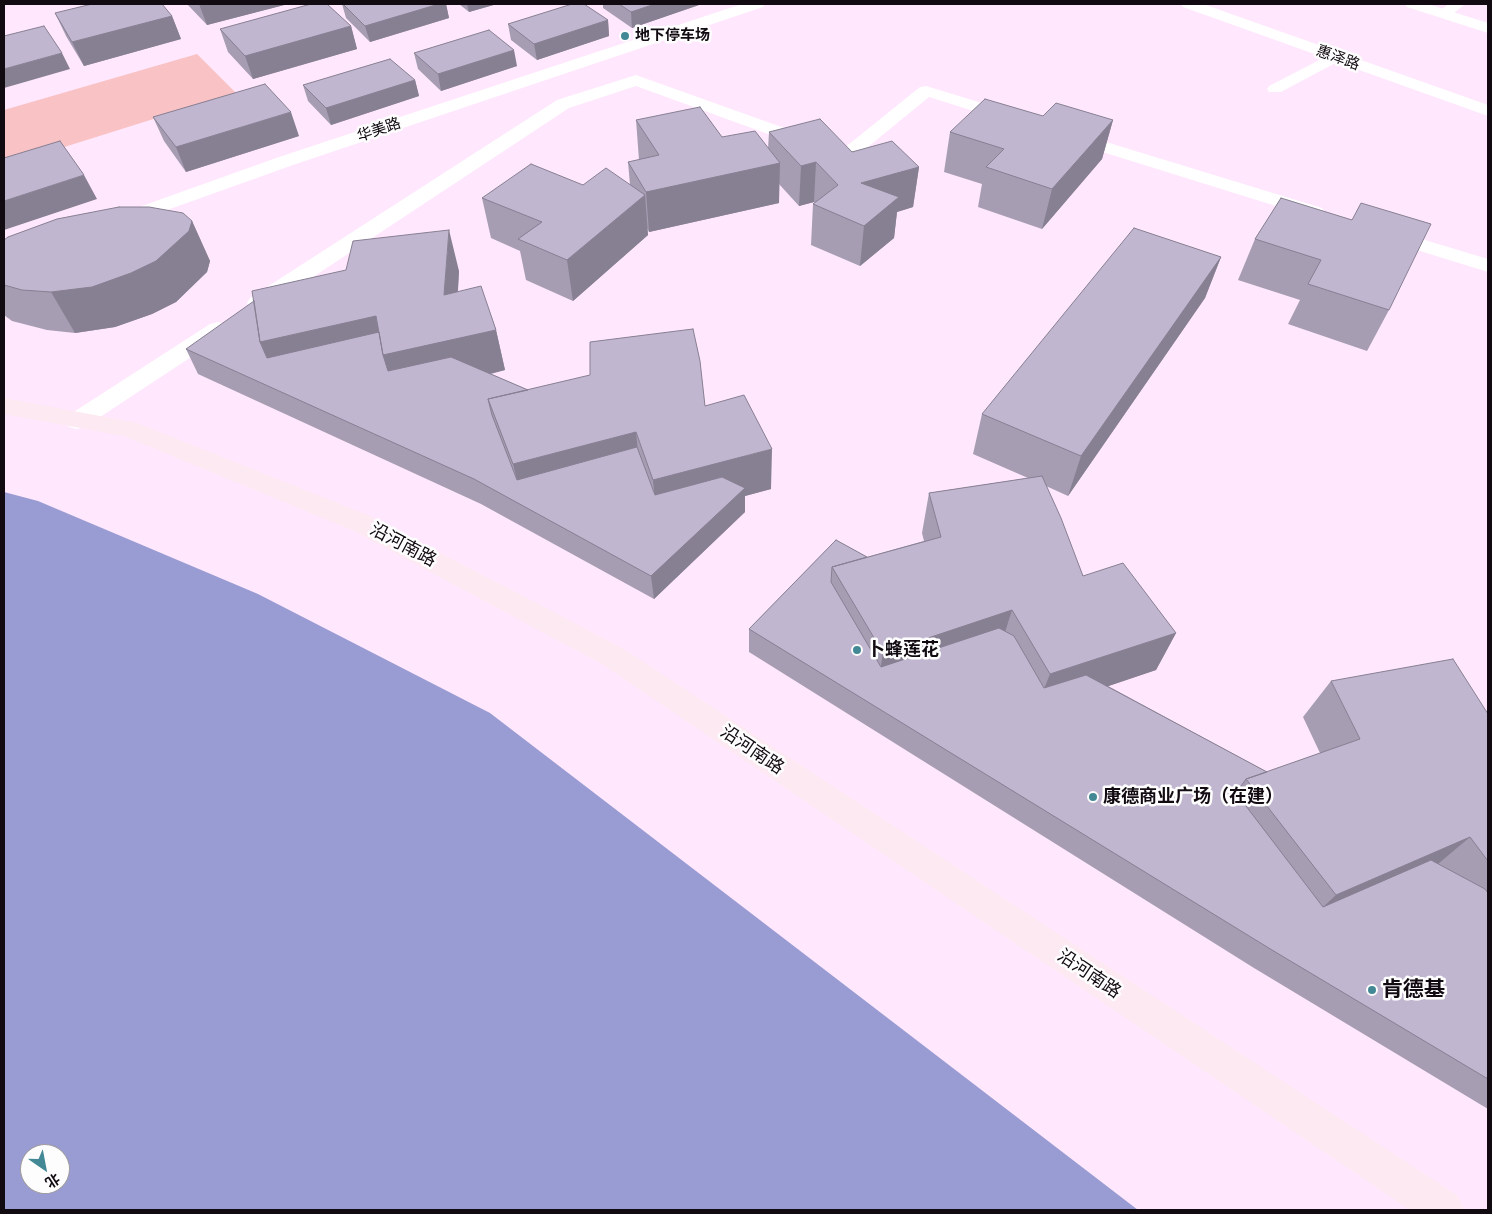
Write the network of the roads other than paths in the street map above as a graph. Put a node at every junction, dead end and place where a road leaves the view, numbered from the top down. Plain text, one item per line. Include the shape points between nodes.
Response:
1 (757, 4) edge
2 (1189, 4) edge
3 (1413, 4) edge
4 (1458, 4) edge
5 (1444, 14) junction
6 (1488, 28) edge
7 (1334, 56) junction
8 (1275, 89) dead end
9 (1488, 111) edge
10 (1031, 124) edge
11 (1050, 130) edge
12 (1336, 219) edge
13 (104, 226) edge
14 (1364, 228) edge
15 (1488, 266) edge
16 (4, 406) edge
17 (77, 421) junction
18 (1444, 1210) edge

1 - 13 street, 华美路 via 286,161
2 - 7 street, 惠泽路
3 - 5 street
4 - 5 lane
5 - 6 street
7 - 8 lane
7 - 9 street, 惠泽路
10 - 17 street via 926,91 845,156 636,80 563,104
11 - 12 street
14 - 15 street
16 - 17 main road, 沿河南路
17 - 18 main road, 沿河南路 via 129,429 361,523 612,656

